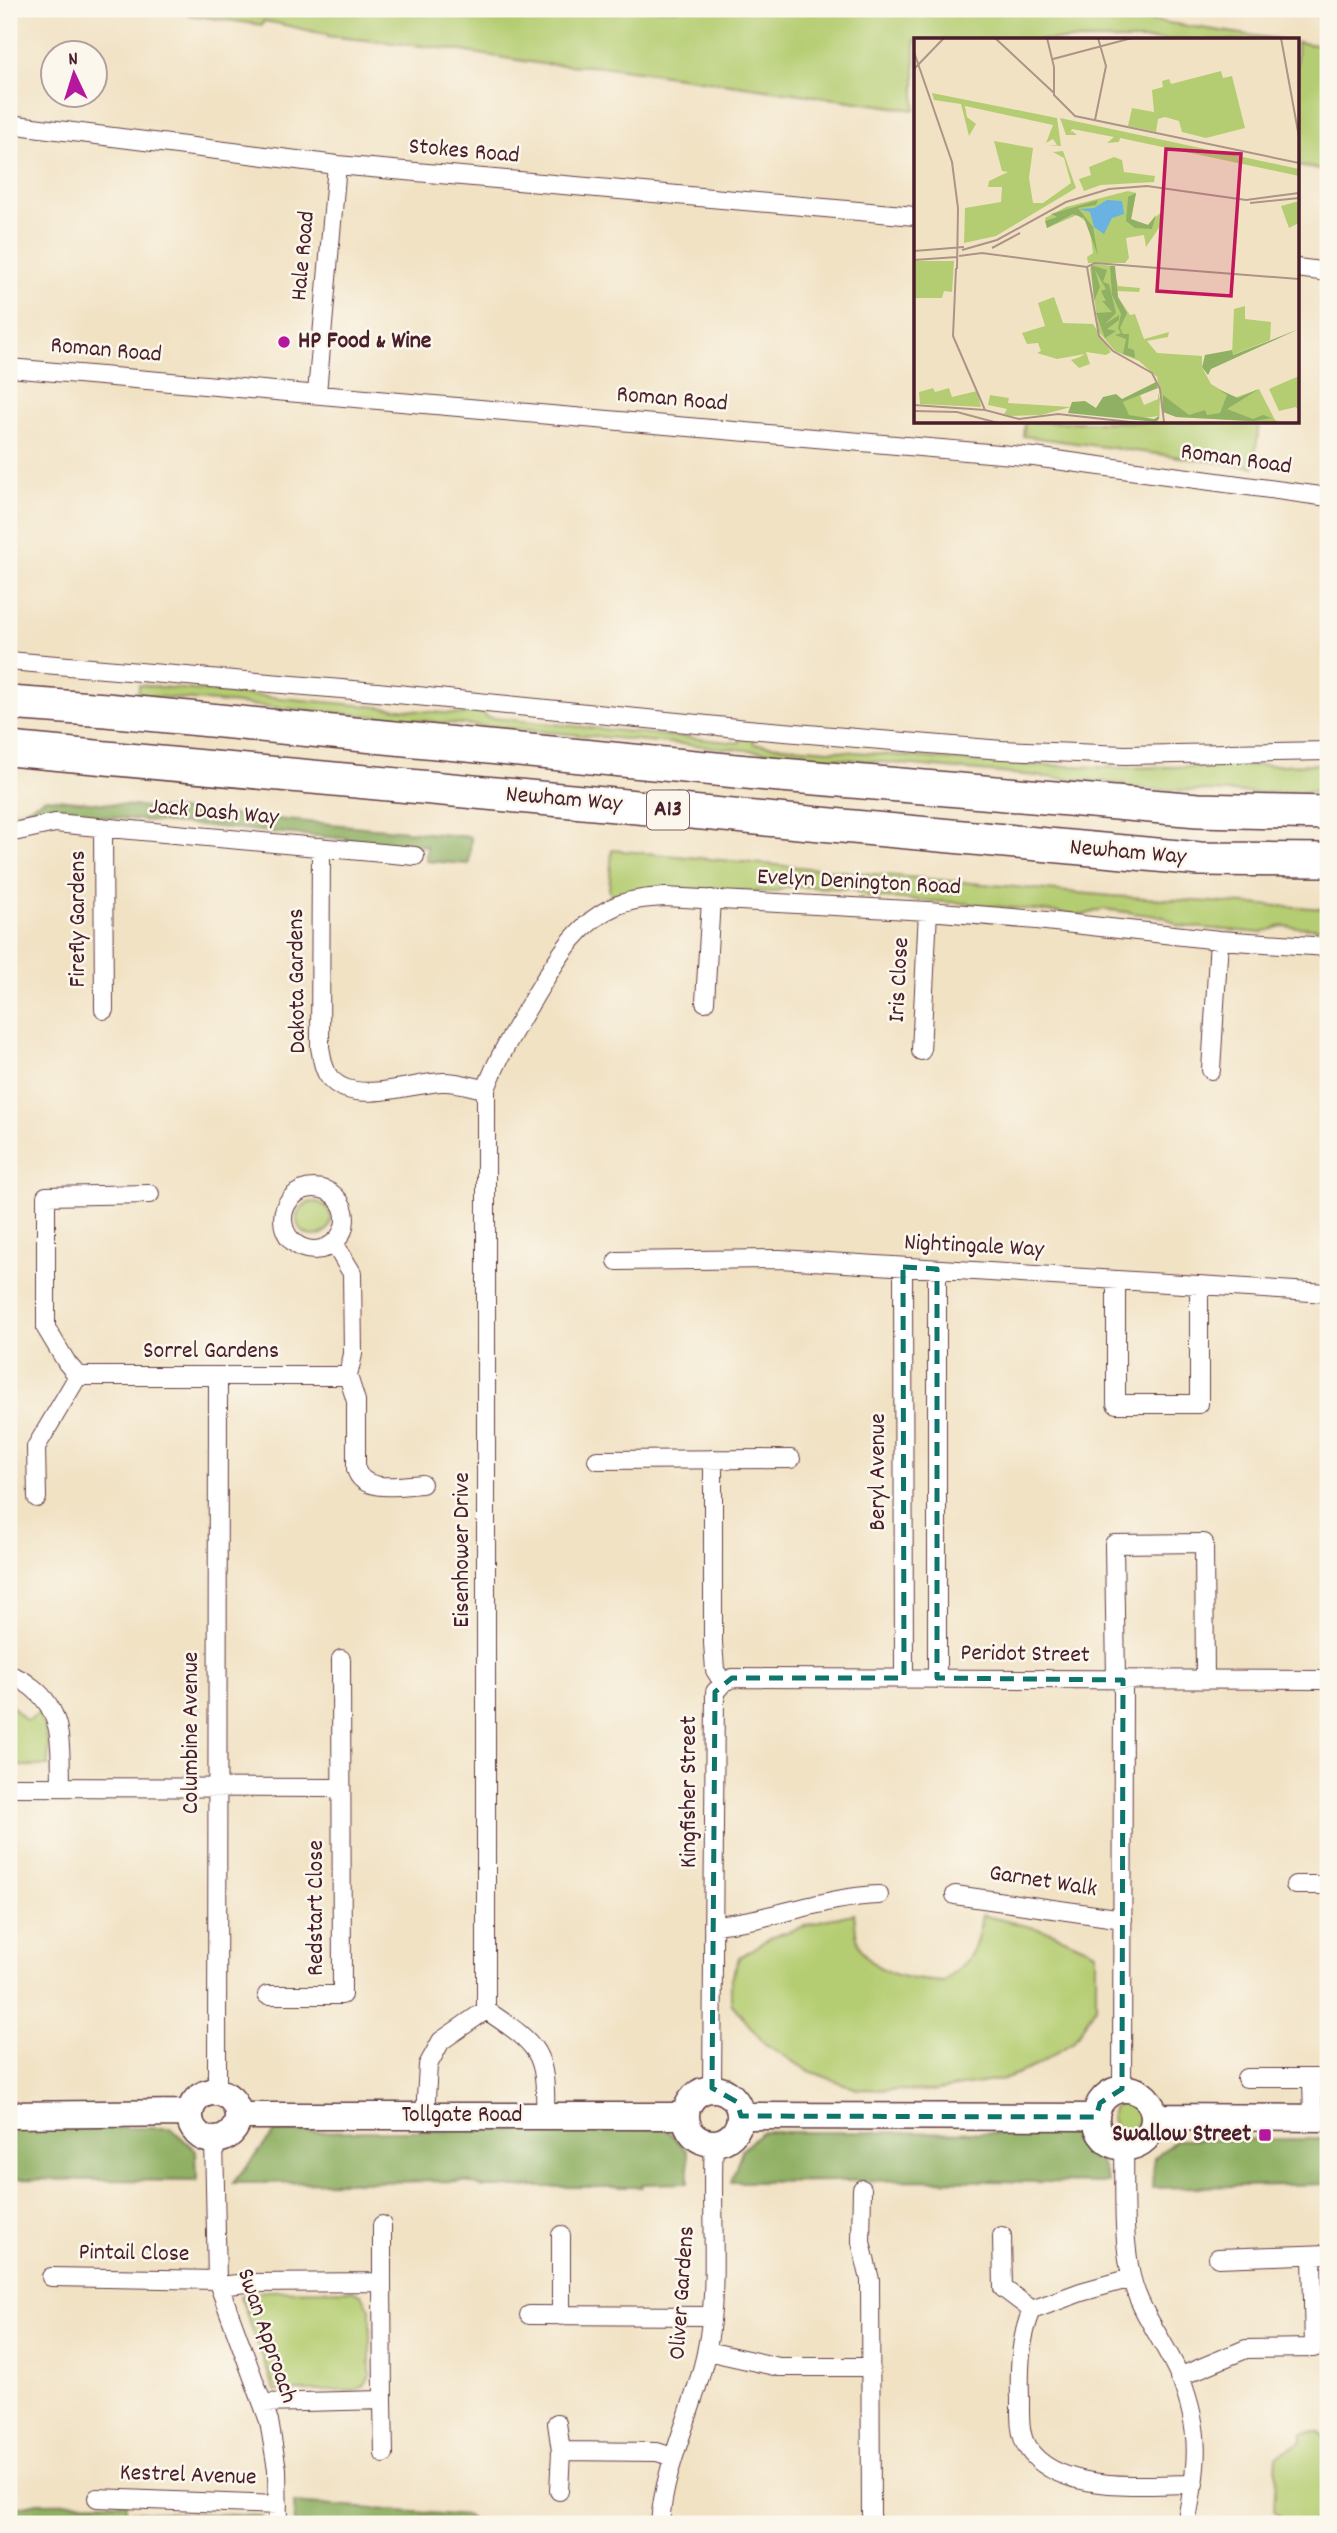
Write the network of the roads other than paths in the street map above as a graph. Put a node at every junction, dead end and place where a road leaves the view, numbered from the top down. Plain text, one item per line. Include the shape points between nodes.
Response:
1 (9, 124) edge
2 (337, 165) junction
3 (914, 216) edge
4 (1298, 268) edge
5 (1328, 272) edge
6 (9, 368) edge
7 (317, 393) junction
8 (1328, 497) edge
9 (9, 661) edge
10 (9, 703) edge
11 (9, 749) edge
12 (1328, 751) edge
13 (1328, 813) edge
14 (103, 827) junction
15 (9, 834) edge
16 (321, 847) junction
17 (415, 856) dead end
18 (1328, 860) edge
19 (711, 899) junction
20 (928, 911) junction
21 (1219, 940) junction
22 (1328, 947) edge
23 (705, 1002) dead end
24 (104, 1010) dead end
25 (921, 1051) dead end
26 (1211, 1070) dead end
27 (486, 1089) junction
28 (150, 1194) dead end
29 (334, 1243) dead end
30 (617, 1261) dead end
31 (903, 1267) junction
32 (937, 1269) junction
33 (1116, 1280) junction
34 (1199, 1285) junction
35 (1328, 1293) edge
36 (78, 1376) junction
37 (218, 1376) junction
38 (348, 1376) junction
39 (713, 1459) junction
40 (791, 1459) dead end
41 (597, 1460) dead end
42 (422, 1484) dead end
43 (37, 1498) dead end
44 (341, 1659) dead end
45 (9, 1675) edge
46 (904, 1678) junction
47 (937, 1678) junction
48 (1205, 1679) junction
49 (1119, 1680) junction
50 (1328, 1680) edge
51 (723, 1682) junction
52 (9, 1787) edge
53 (61, 1787) junction
54 (217, 1787) junction
55 (341, 1788) junction
56 (1295, 1885) dead end
57 (1328, 1885) edge
58 (879, 1895) dead end
59 (955, 1895) dead end
60 (1123, 1919) junction
61 (713, 1925) junction
62 (267, 1995) dead end
63 (486, 2010) junction
64 (1246, 2078) dead end
65 (1320, 2078) edge
66 (712, 2088) junction
67 (1122, 2089) junction
68 (217, 2091) junction
69 (189, 2113) junction
70 (9, 2115) edge
71 (239, 2116) junction
72 (425, 2116) junction
73 (545, 2116) junction
74 (685, 2116) junction
75 (741, 2116) junction
76 (1096, 2116) junction
77 (1154, 2117) junction
78 (1321, 2118) edge
79 (214, 2140) junction
80 (714, 2144) junction
81 (1124, 2147) junction
82 (862, 2189) dead end
83 (382, 2225) dead end
84 (561, 2235) dead end
85 (1002, 2236) dead end
86 (1320, 2255) edge
87 (1218, 2258) dead end
88 (51, 2277) dead end
89 (1131, 2278) junction
90 (382, 2282) junction
91 (218, 2283) junction
92 (1032, 2309) junction
93 (529, 2315) dead end
94 (561, 2316) junction
95 (710, 2316) junction
96 (707, 2351) junction
97 (870, 2367) junction
98 (1179, 2377) junction
99 (383, 2400) junction
100 (262, 2403) junction
101 (557, 2423) dead end
102 (561, 2451) junction
103 (384, 2454) dead end
104 (673, 2457) junction
105 (1194, 2484) junction
106 (559, 2491) dead end
107 (97, 2498) dead end
108 (278, 2505) junction
109 (871, 2515) dead end
110 (278, 2524) edge
111 (660, 2524) edge
112 (1186, 2524) edge

1 - 2 street, Stokes Road
2 - 3 street, Stokes Road
2 - 7 street, Hale Road
4 - 5 street
6 - 7 street, Roman Road
7 - 8 street, Roman Road via 1034,457
9 - 12 street via 1002,750 1125,755
10 - 13 highway, Newham Way / A13 via 1184,809
11 - 18 highway, Newham Way / A13 via 1200,859
14 - 15 street, Jack Dash Way via 55,823
14 - 16 street, Jack Dash Way
14 - 24 street, Firefly Gardens
16 - 17 street, Jack Dash Way
16 - 27 street, Dakota Gardens via 320,1047 330,1079 366,1091 443,1082
19 - 20 street, Evelyn Denington Road
19 - 23 street
19 - 27 street, Evelyn Denington Road via 644,898 618,905 582,929 559,957 506,1044
20 - 21 street, Evelyn Denington Road
20 - 25 street, Iris Close
21 - 22 street, Evelyn Denington Road
21 - 26 street
27 - 63 street, Eisenhower Drive
28 - 36 street via 46,1196 46,1328
29 - 38 street via 352,1273 353,1354
30 - 31 street, Nightingale Way via 780,1259
31 - 32 street, Nightingale Way
31 - 46 street, Beryl Avenue
32 - 33 street, Nightingale Way
32 - 47 street
33 - 34 street, Nightingale Way
33 - 34 street via 1116,1405 1199,1404
34 - 35 street, Nightingale Way
36 - 37 street, Sorrel Gardens
36 - 43 street via 36,1447
37 - 38 street, Sorrel Gardens
37 - 54 street, Columbine Avenue
38 - 42 street via 356,1401 358,1478 376,1485
39 - 40 street
39 - 41 street
39 - 51 street via 713,1643 715,1670
44 - 55 street, Redstart Close
45 - 53 street via 19,1677 46,1698 58,1722
46 - 47 street, Peridot Street
46 - 51 street, Peridot Street via 733,1678
47 - 49 street, Peridot Street
48 - 49 street, Peridot Street
48 - 49 street via 1204,1543 1192,1543 1114,1544
48 - 50 street, Peridot Street
49 - 60 street
51 - 61 street, Kingfisher Street via 715,1692
52 - 53 street
53 - 54 street
54 - 55 street
54 - 68 street, Columbine Avenue
55 - 62 street, Redstart Close via 342,1995
56 - 57 street
58 - 61 street via 852,1896
59 - 60 street, Garnet Walk
60 - 67 street
61 - 66 street, Kingfisher Street
63 - 72 street via 441,2041 428,2065
63 - 73 street via 533,2045 544,2064
64 - 65 street
65 - 78 street
66 - 74 street via 689,2102
66 - 75 street via 727,2092 737,2102
67 - 76 street via 1100,2103
67 - 77 street via 1145,2095
68 - 69 street via 204,2093
68 - 71 street via 236,2104
69 - 70 street
69 - 79 street via 200,2137
71 - 72 street, Tollgate Road
71 - 79 street via 226,2138
72 - 73 street, Tollgate Road
73 - 74 street, Tollgate Road
74 - 80 street via 689,2130
75 - 76 street
75 - 80 street via 737,2130
76 - 81 street via 1099,2132 1109,2143
77 - 78 street
77 - 81 street via 1146,2139
79 - 91 street, Swan Approach
80 - 95 street, Oliver Gardens
81 - 89 street
82 - 97 street via 861,2242 870,2280
83 - 90 street
84 - 94 street
85 - 92 street via 1003,2288
86 - 87 street
86 - 98 street via 1314,2348 1246,2349
88 - 91 street, Pintail Close
89 - 92 street
89 - 98 street
90 - 91 street, Pintail Close
90 - 99 street
91 - 100 street, Swan Approach
92 - 105 street via 1024,2329 1019,2374 1025,2445 1035,2457 1075,2479 1098,2483
93 - 94 street
94 - 95 street
95 - 96 street, Oliver Gardens
96 - 97 street via 779,2367
96 - 104 street, Oliver Gardens
97 - 109 street
98 - 105 street via 1195,2428
99 - 100 street
99 - 103 street
100 - 108 street, Swan Approach via 277,2469
101 - 102 street
102 - 104 street via 657,2452
102 - 106 street
104 - 111 street, Oliver Gardens
105 - 112 street
107 - 108 street, Kestrel Avenue
108 - 110 street, Swan Approach

